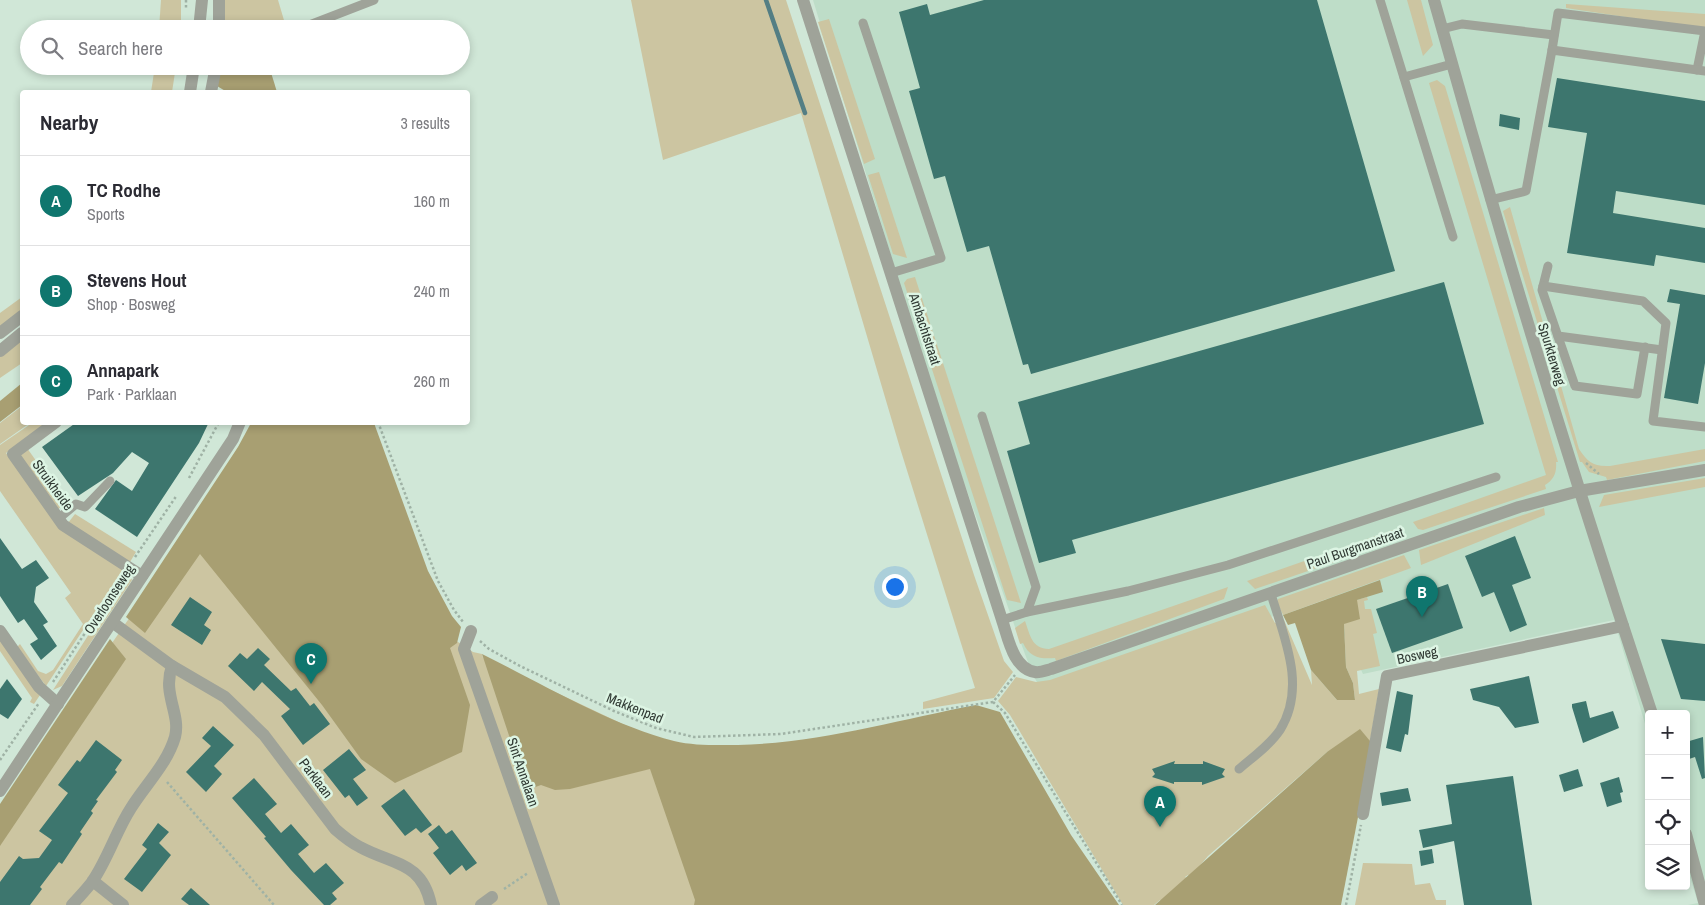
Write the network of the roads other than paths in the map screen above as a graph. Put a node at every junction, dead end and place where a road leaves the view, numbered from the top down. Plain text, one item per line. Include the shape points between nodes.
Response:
1 (202, 0) edge
2 (219, 0) edge
3 (374, 0) edge
4 (803, 0) edge
5 (1380, 0) edge
6 (1434, 0) edge
7 (200, 20) edge
8 (219, 20) edge
9 (322, 20) edge
10 (863, 23) dead end
11 (1442, 29) junction
12 (1554, 35) junction
13 (1552, 50) junction
14 (1452, 64) junction
15 (1701, 70) edge
16 (193, 75) edge
17 (214, 75) edge
18 (1404, 77) junction
19 (190, 90) edge
20 (211, 90) edge
21 (1490, 200) junction
22 (1453, 237) dead end
23 (1548, 266) dead end
24 (891, 273) junction
25 (1543, 286) junction
26 (20, 318) edge
27 (0, 333) edge
28 (20, 335) edge
29 (1558, 336) junction
30 (1645, 347) junction
31 (1662, 350) junction
32 (0, 351) edge
33 (982, 416) dead end
34 (52, 425) edge
35 (239, 425) edge
36 (1705, 427) edge
37 (1705, 470) edge
38 (1496, 477) dead end
39 (110, 481) dead end
40 (1579, 492) junction
41 (58, 519) junction
42 (142, 576) junction
43 (1271, 594) junction
44 (1027, 612) junction
45 (1002, 620) junction
46 (112, 622) junction
47 (1622, 626) junction
48 (0, 631) edge
49 (470, 631) road end
50 (172, 666) junction
51 (1022, 666) joint
52 (58, 704) junction
53 (1651, 710) edge
54 (1239, 769) dead end
55 (0, 790) edge
56 (1363, 814) road end
57 (1689, 845) edge
58 (93, 881) junction
59 (492, 897) road end
60 (72, 905) edge
61 (123, 905) edge
62 (431, 905) edge
63 (481, 905) edge
64 (554, 905) edge
65 (1705, 905) edge

1 - 7 street
2 - 8 street
3 - 9 lane
4 - 24 street, Ambachtstraat
5 - 18 lane
6 - 11 street, Spurkterweg
10 - 24 lane via 941,258
11 - 12 lane via 1462,24
11 - 14 street, Spurkterweg
12 - 13 lane
12 - 15 lane via 1558,13 1705,31
13 - 15 lane
13 - 21 lane via 1526,191
14 - 18 lane
14 - 21 street, Spurkterweg
16 - 19 street
17 - 20 street
18 - 22 lane
21 - 40 street, Spurkterweg
23 - 25 lane
24 - 45 street, Ambachtstraat
25 - 29 lane
25 - 31 lane via 1643,301 1666,323
26 - 27 street
28 - 32 street
29 - 30 lane
29 - 30 lane via 1575,386 1638,394
30 - 31 lane
31 - 36 lane via 1652,421
33 - 44 lane via 1036,587
34 - 41 street, Struikheide via 12,454
35 - 42 street, Overloonseweg
37 - 40 street, Paul Burgmanstraat
38 - 44 lane via 1228,565 1128,592
39 - 41 lane via 85,507 76,504
40 - 43 street, Paul Burgmanstraat via 1519,506
40 - 47 street, Spurkterweg
41 - 42 street, Struikheide
42 - 46 street, Overloonseweg
43 - 51 street, Paul Burgmanstraat via 1051,669 1036,672
43 - 54 lane via 1294,675 1290,707 1280,730
44 - 45 lane
45 - 51 street, Ambachtstraat via 1015,657
46 - 50 street, Parklaan
46 - 52 street, Overloonseweg
47 - 53 street, Spurkterweg
47 - 56 street, Bosweg via 1387,676
48 - 52 street via 39,687
49 - 64 street, Sint Annalaan via 464,649
50 - 58 street via 168,687 176,735 156,774 130,808
50 - 62 street, Parklaan via 225,697 264,735 335,828 348,840 411,868 420,878
52 - 55 street, Overloonseweg
57 - 65 street
58 - 60 street
58 - 61 street
59 - 63 street

